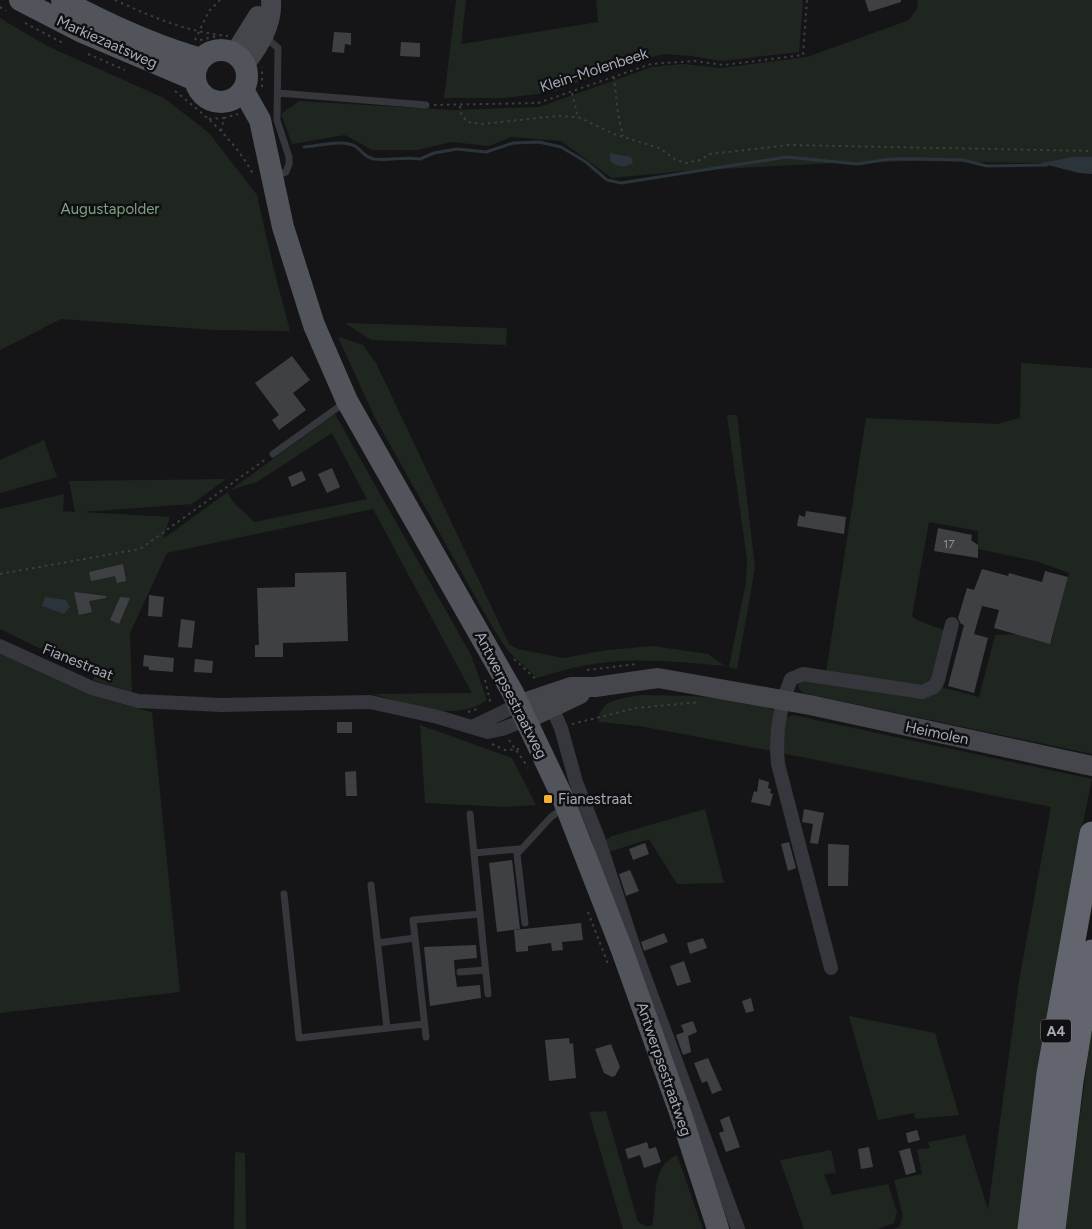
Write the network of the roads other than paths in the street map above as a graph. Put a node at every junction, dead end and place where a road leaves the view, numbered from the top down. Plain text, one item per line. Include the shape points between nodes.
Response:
1 (20, 0) edge
2 (62, 0) edge
3 (262, 0) edge
4 (271, 0) edge
5 (264, 36) junction
6 (240, 59) junction
7 (196, 61) junction
8 (278, 93) junction
9 (232, 103) junction
10 (426, 105) road end
11 (272, 177) junction
12 (348, 401) junction
13 (273, 454) road end
14 (952, 624) dead end
15 (0, 646) edge
16 (545, 694) junction
17 (782, 700) junction
18 (522, 713) junction
19 (1086, 765) edge
20 (566, 807) junction
21 (470, 814) dead end
22 (1092, 834) edge
23 (519, 849) junction
24 (474, 853) junction
25 (371, 885) dead end
26 (284, 894) dead end
27 (480, 914) junction
28 (525, 923) dead end
29 (415, 938) junction
30 (378, 943) junction
31 (1092, 952) edge
32 (831, 968) dead end
33 (485, 970) junction
34 (460, 972) dead end
35 (488, 994) dead end
36 (424, 1024) junction
37 (387, 1028) junction
38 (426, 1037) dead end
39 (718, 1229) edge
40 (738, 1229) edge
41 (1030, 1229) edge
42 (1053, 1229) edge

1 - 7 main road, Markiezaatsweg via 82,32
2 - 7 main road, Markiezaatsweg via 117,29
3 - 6 street
4 - 5 street
5 - 6 street
5 - 8 lane via 278,48
6 - 7 main road via 217,50
6 - 9 main road via 248,77
7 - 9 main road via 198,88 212,100
8 - 10 lane
8 - 11 lane via 277,120 289,164 286,172
9 - 11 main road, Antwerpsestraatweg via 267,151
11 - 12 main road, Antwerpsestraatweg via 298,282
12 - 13 lane
12 - 18 main road, Antwerpsestraatweg
14 - 17 street via 934,687 922,692 803,674 791,679
15 - 18 street, Fianestraat via 92,688 138,701 222,705 370,702 488,732 502,729
16 - 17 street, Heimolen via 658,678
16 - 18 street, Heimolen
16 - 40 street, Antwerpsestraatweg via 561,728 576,782 635,951
17 - 19 street, Heimolen
17 - 32 street via 776,739 778,764
18 - 20 main road, Antwerpsestraatweg
20 - 23 lane via 551,817
20 - 39 main road, Antwerpsestraatweg via 622,950
21 - 24 lane
22 - 41 highway, A4 via 1049,1074
23 - 24 lane
23 - 28 lane via 517,858
24 - 27 lane
25 - 30 lane
26 - 37 lane via 299,1038
27 - 29 lane via 413,920
27 - 33 lane
29 - 30 lane
29 - 36 lane
30 - 37 lane
31 - 42 highway, A4 via 1071,1081
33 - 34 lane
33 - 35 lane
36 - 37 lane
36 - 38 lane

